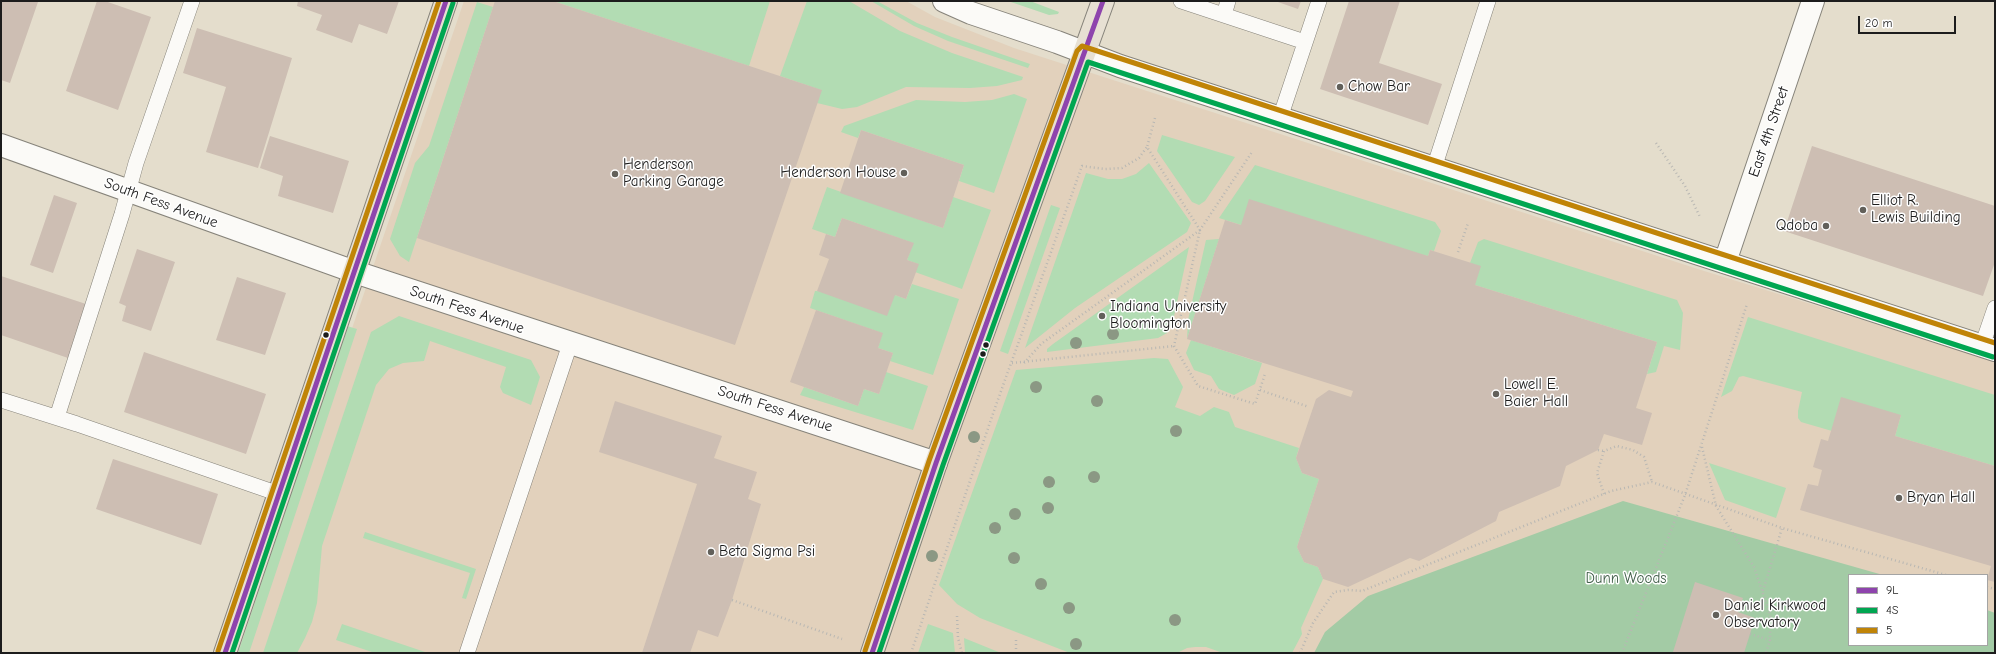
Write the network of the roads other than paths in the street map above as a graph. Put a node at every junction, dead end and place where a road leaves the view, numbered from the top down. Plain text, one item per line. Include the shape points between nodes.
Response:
1 (192, 1) edge
2 (446, 1) edge
3 (944, 1) edge
4 (1103, 1) edge
5 (1319, 1) edge
6 (1488, 1) edge
7 (1813, 1) edge
8 (1186, 2) edge
9 (1226, 8) edge
10 (1305, 42) junction
11 (1084, 53) junction
12 (1280, 118) junction
13 (1, 145) edge
14 (1434, 168) junction
15 (128, 191) junction
16 (1725, 262) junction
17 (355, 272) junction
18 (1995, 308) edge
19 (570, 344) junction
20 (1988, 348) edge
21 (1, 400) edge
22 (56, 418) junction
23 (936, 463) junction
24 (278, 494) junction
25 (225, 653) edge
26 (466, 653) edge
27 (872, 653) edge

1 - 15 lane
2 - 17 main road
3 - 11 street
4 - 11 main road
5 - 10 lane
6 - 14 lane
7 - 16 street, East 4th Street
8 - 9 lane
9 - 10 lane
10 - 12 lane
11 - 12 street
11 - 23 main road
12 - 14 street
13 - 15 street, South Fess Avenue
14 - 16 street
15 - 17 street, South Fess Avenue
15 - 22 lane
16 - 20 street
17 - 19 street, South Fess Avenue
17 - 24 main road
18 - 20 lane
19 - 23 street, South Fess Avenue via 673,375
19 - 26 lane
21 - 22 lane
22 - 24 lane
23 - 27 main road
24 - 25 main road

